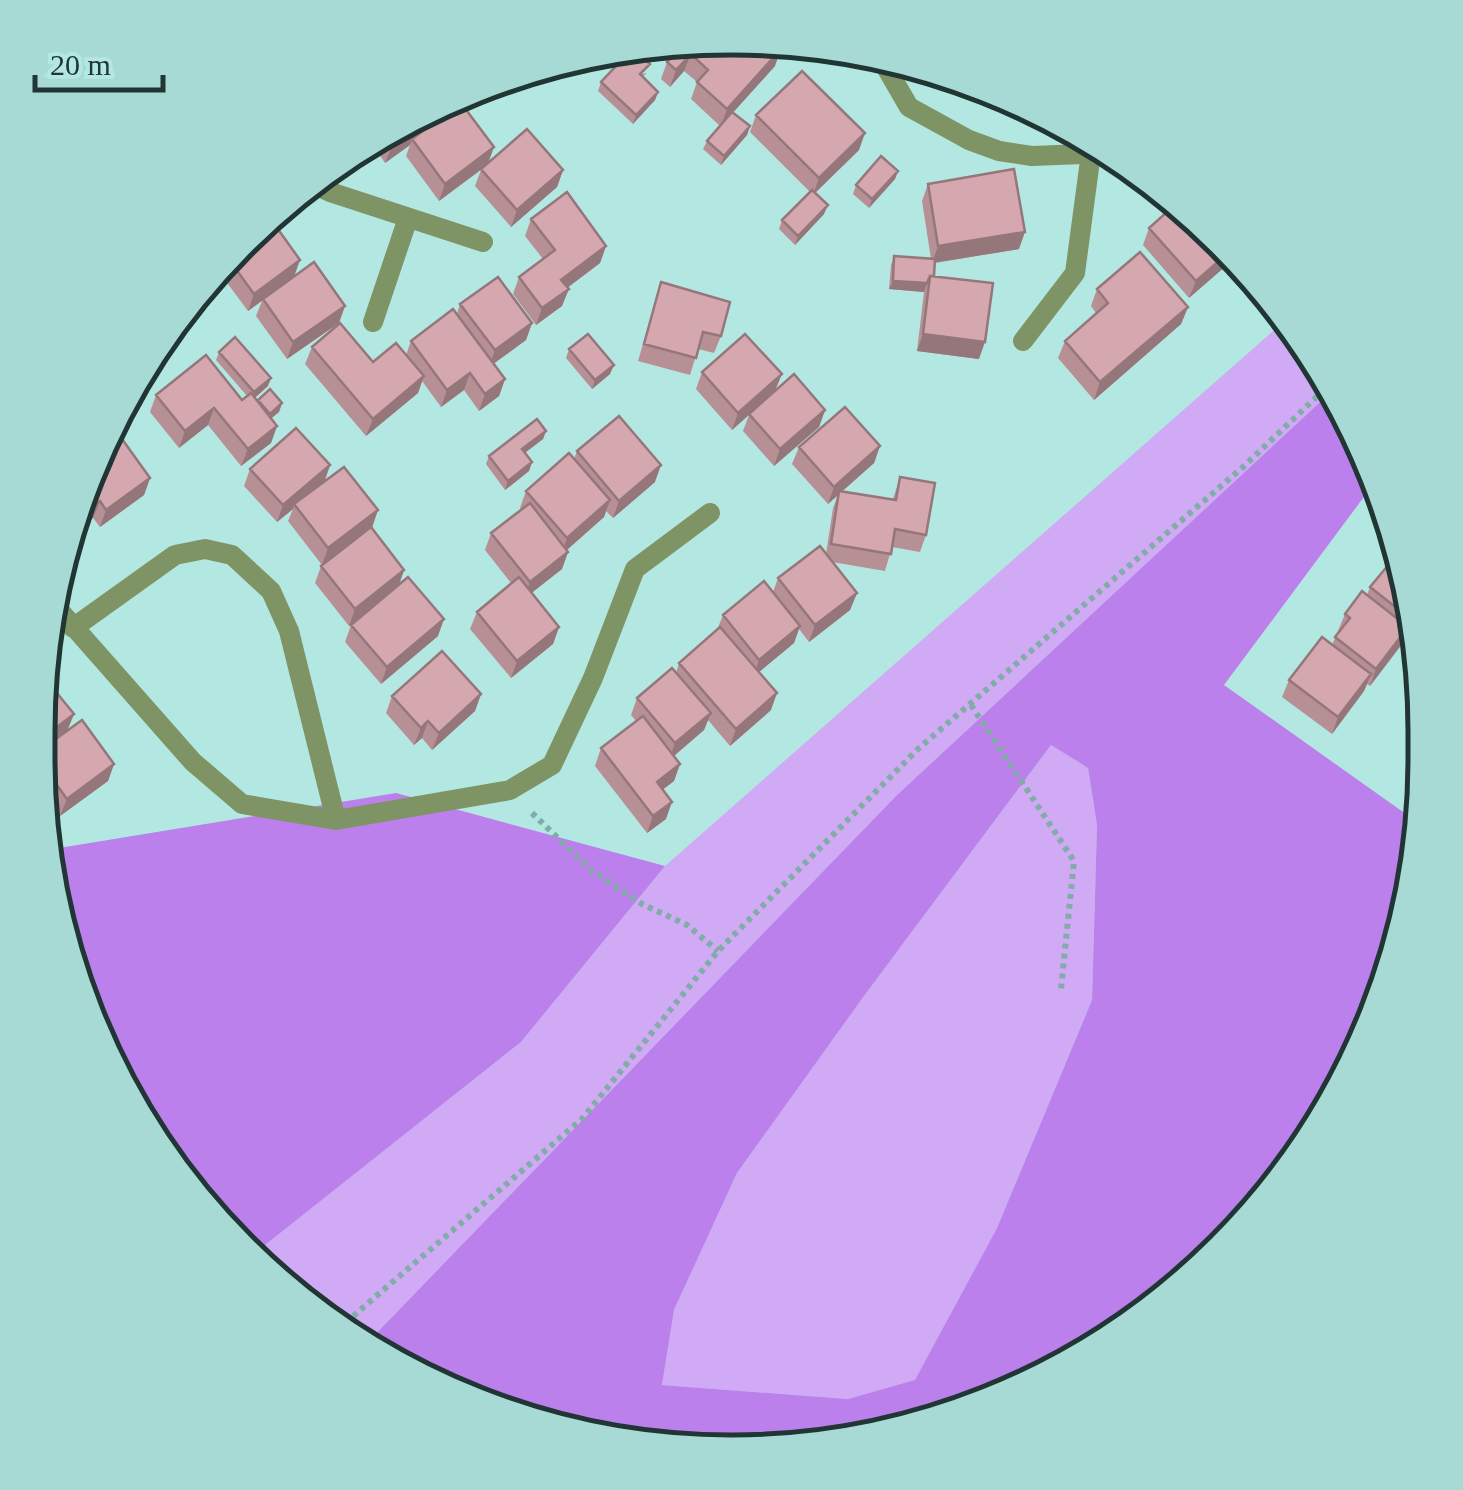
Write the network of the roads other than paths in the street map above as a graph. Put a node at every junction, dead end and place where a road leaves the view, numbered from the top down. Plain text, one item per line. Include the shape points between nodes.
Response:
1 (890, 74) edge
2 (1083, 154) edge
3 (1098, 163) edge
4 (326, 190) edge
5 (408, 218) junction
6 (483, 242) dead end
7 (373, 322) dead end
8 (1022, 341) dead end
9 (710, 513) dead end
10 (65, 618) edge
11 (72, 628) junction
12 (336, 820) junction

1 - 2 street via 909,107 969,140 1032,156
3 - 8 street via 1074,274
4 - 5 street
5 - 6 street
5 - 7 street
9 - 12 street via 635,570 552,765 510,790
10 - 11 street
11 - 12 street via 193,762 242,804
11 - 12 street via 175,555 206,549 232,555 271,591 289,632

